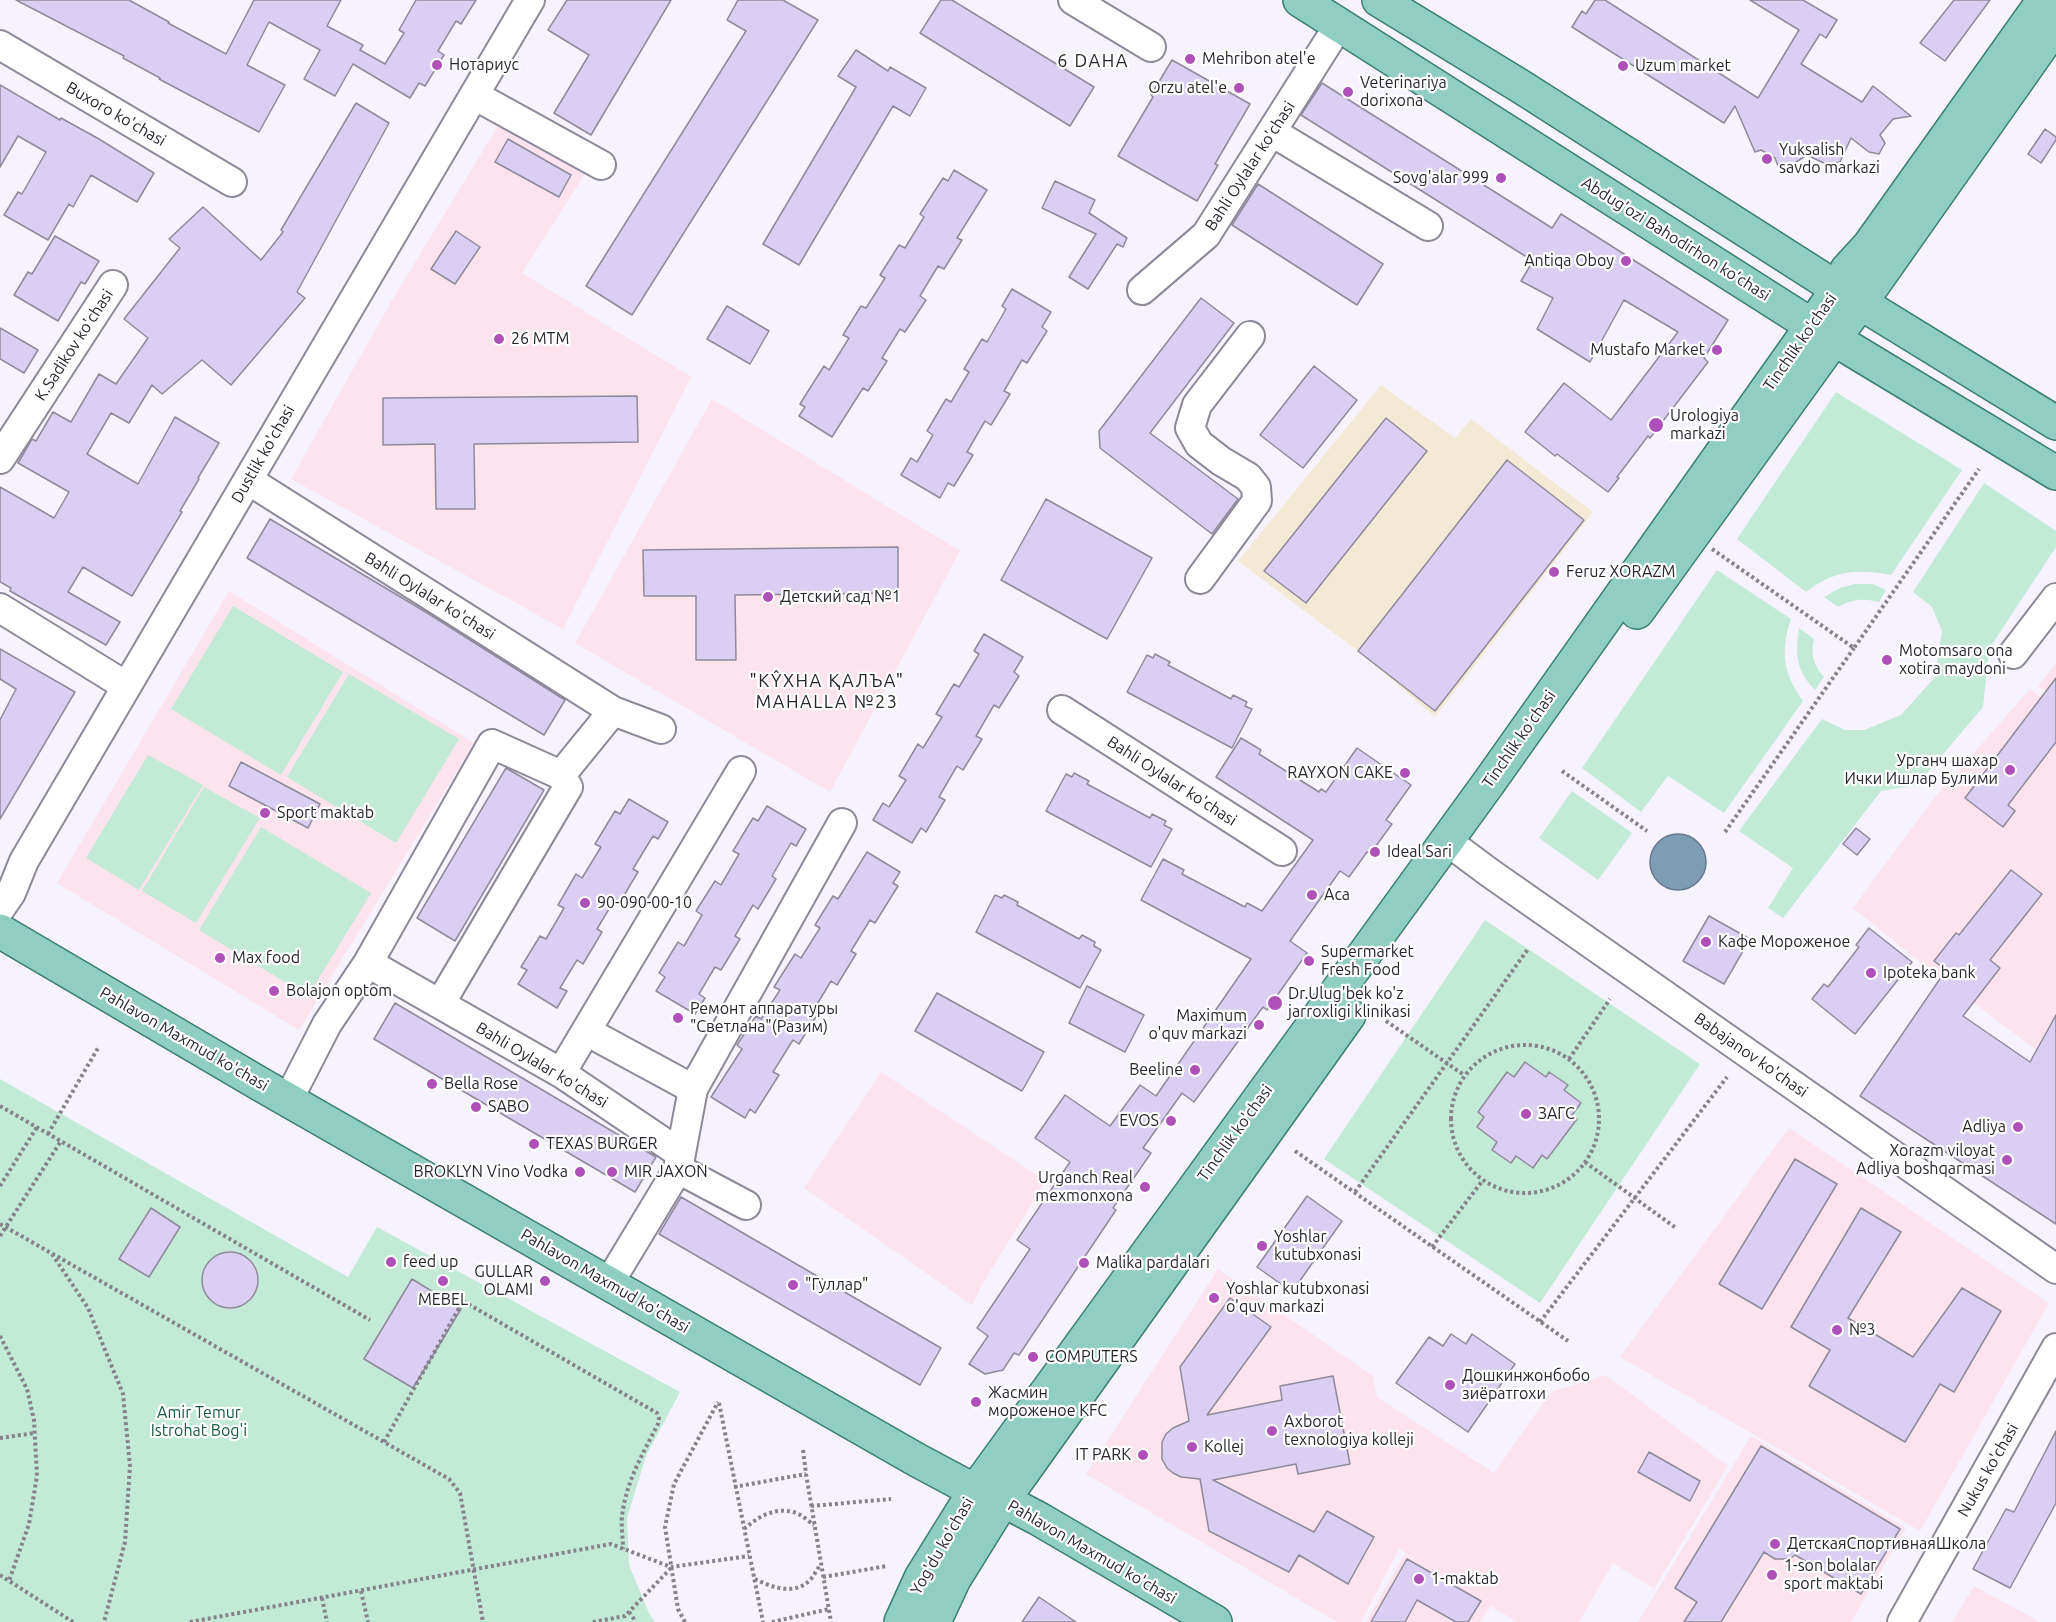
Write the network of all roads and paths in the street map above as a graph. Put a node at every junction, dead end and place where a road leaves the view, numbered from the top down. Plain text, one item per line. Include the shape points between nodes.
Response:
1 (530, 0) edge
2 (1073, 0) edge
3 (1300, 0) edge
4 (1379, 0) edge
5 (2044, 0) edge
6 (1339, 25) junction
7 (2056, 25) edge
8 (0, 45) edge
9 (1152, 47) dead end
10 (474, 95) junction
11 (1272, 132) junction
12 (601, 165) dead end
13 (232, 182) dead end
14 (1428, 226) dead end
15 (1142, 290) dead end
16 (1848, 296) junction
17 (101, 304) dead end
18 (1822, 332) junction
19 (1250, 336) dead end
20 (2056, 423) edge
21 (0, 458) edge
22 (1978, 470) dead end
23 (2056, 473) edge
24 (248, 480) junction
25 (1692, 536) junction
26 (1200, 579) dead end
27 (2056, 598) edge
28 (0, 608) edge
29 (1854, 648) junction
30 (2013, 654) dead end
31 (126, 687) junction
32 (1062, 710) dead end
33 (613, 711) junction
34 (661, 729) dead end
35 (741, 771) dead end
36 (1562, 771) dead end
37 (561, 775) junction
38 (842, 824) dead end
39 (1647, 831) dead end
40 (1725, 832) dead end
41 (1455, 847) junction
42 (1282, 851) dead end
43 (0, 909) edge
44 (0, 931) edge
45 (1527, 949) dead end
46 (368, 963) junction
47 (1610, 999) dead end
48 (440, 1004) junction
49 (1386, 1022) dead end
50 (586, 1031) junction
51 (98, 1048) dead end
52 (1569, 1059) junction
53 (1447, 1064) junction
54 (561, 1073) junction
55 (1464, 1075) junction
56 (1727, 1077) dead end
57 (693, 1089) junction
58 (288, 1100) junction
59 (0, 1106) edge
60 (37, 1127) junction
61 (48, 1134) junction
62 (61, 1141) junction
63 (1295, 1151) dead end
64 (680, 1161) junction
65 (1585, 1162) junction
66 (1483, 1180) junction
67 (0, 1186) edge
68 (1354, 1192) junction
69 (1635, 1198) junction
70 (746, 1205) dead end
71 (0, 1224) edge
72 (5, 1227) junction
73 (1676, 1228) dead end
74 (0, 1236) edge
75 (1432, 1247) junction
76 (52, 1254) junction
77 (2056, 1269) edge
78 (609, 1283) junction
79 (370, 1320) dead end
80 (1540, 1322) junction
81 (0, 1336) edge
82 (1568, 1341) dead end
83 (2056, 1348) edge
84 (34, 1433) junction
85 (0, 1438) edge
86 (384, 1442) junction
87 (803, 1450) dead end
88 (806, 1474) junction
89 (734, 1487) junction
90 (988, 1488) junction
91 (891, 1499) dead end
92 (811, 1506) junction
93 (815, 1526) junction
94 (744, 1530) junction
95 (623, 1549) junction
96 (749, 1556) junction
97 (821, 1563) junction
98 (887, 1566) dead end
99 (671, 1567) junction
100 (474, 1570) junction
101 (0, 1575) edge
102 (824, 1577) junction
103 (754, 1578) junction
104 (9, 1581) junction
105 (361, 1591) junction
106 (322, 1598) junction
107 (829, 1609) junction
108 (629, 1612) junction
109 (213, 1620) edge
110 (73, 1622) edge
111 (104, 1622) edge
112 (189, 1622) edge
113 (327, 1622) edge
114 (368, 1622) edge
115 (483, 1622) edge
116 (593, 1622) edge
117 (636, 1622) edge
118 (685, 1622) edge
119 (763, 1622) edge
120 (772, 1622) edge
121 (831, 1622) edge
122 (901, 1622) edge
123 (934, 1622) edge
124 (1215, 1622) edge
125 (1902, 1622) edge

1 - 10 street, Dustlik ko'chasi
2 - 9 street
3 - 6 main road, Abdug’ozi Bahodirhon ko’chasi
4 - 16 main road
5 - 16 main road, Tinchlik ko'chasi via 1869,246 1847,270
6 - 11 street, Bahli Oylalar ko'chasi
6 - 18 main road, Abdug’ozi Bahodirhon ko’chasi
7 - 16 main road, Tinchlik ko'chasi
8 - 13 street, Buxoro ko'chasi
10 - 12 street
10 - 24 street, Dustlik ko'chasi
11 - 14 street
11 - 15 street, Bahli Oylalar ko'chasi via 1206,235
16 - 18 main road, Tinchlik ko'chasi
16 - 20 main road
17 - 21 street, K.Sadikov ko'chasi
18 - 23 main road, Abdug’ozi Bahodirhon ko’chasi
18 - 25 main road, Tinchlik ko'chasi
18 - 41 main road, Tinchlik ko'chasi
19 - 26 street via 1197,405 1190,428 1199,444 1248,477 1256,487 1257,501
22 - 29 path
24 - 31 street, Dustlik ko'chasi
24 - 33 street, Bahli Oylalar ko'chasi
25 - 29 path
25 - 41 main road, Tinchlik ko'chasi
27 - 30 street
28 - 31 street
29 - 40 path
31 - 43 street, Dustlik ko'chasi
32 - 42 street, Bahli Oylalar ko'chasi
33 - 34 street, Bahli Oylalar ko'chasi
33 - 37 street
35 - 50 street
36 - 39 path
37 - 46 street via 492,744
37 - 48 street via 568,787
38 - 57 street
41 - 77 street, Babajanov ko'chasi
41 - 90 main road, Tinchlik ko'chasi
44 - 58 main road, Pahlavon Maxmud ko'chasi
45 - 53 path
46 - 48 street, Bahli Oylalar ko'chasi
46 - 58 street via 327,1024
47 - 52 path
48 - 54 street, Bahli Oylalar ko'chasi
49 - 53 path
50 - 54 street
50 - 57 street
51 - 61 path
52 - 55 path via 1549,1048 1526,1044 1502,1048 1481,1058
52 - 65 path via 1588,1078 1598,1101 1600,1126 1593,1151
53 - 55 path
53 - 68 path
54 - 64 street, Bahli Oylalar ko'chasi
55 - 66 path via 1454,1096 1450,1120 1455,1143 1466,1164
56 - 69 path
57 - 64 street
58 - 78 main road, Pahlavon Maxmud ko'chasi
59 - 60 path
60 - 61 path
60 - 67 path
61 - 62 path
62 - 72 path
62 - 79 path
63 - 68 path
64 - 70 street, Bahli Oylalar ko'chasi
64 - 78 street
65 - 66 path via 1578,1172 1557,1186 1532,1193 1506,1191
65 - 69 path
66 - 75 path
68 - 75 path
69 - 73 path
69 - 80 path
71 - 72 path
72 - 74 path
72 - 76 path
75 - 80 path
76 - 86 path
76 - 111 path via 88,1308 123,1394 130,1466 125,1542
78 - 90 main road, Pahlavon Maxmud ko'chasi via 917,1460
80 - 82 path
81 - 84 path via 27,1389
83 - 125 street, Nukus ko'chasi
84 - 85 path
84 - 104 path via 37,1476 29,1524
86 - 95 path via 464,1301 657,1413 658,1424 628,1487 622,1516
86 - 100 path via 449,1479 460,1493
87 - 88 path
88 - 89 path
88 - 92 path
89 - 94 path
89 - 99 path via 718,1402 674,1484 665,1527
90 - 122 main road, Yog'du ko'chasi via 921,1578
90 - 123 main road, Yog'du ko'chasi
90 - 124 main road, Pahlavon Maxmud ko'chasi
91 - 92 path
92 - 93 path
93 - 94 path via 795,1512 774,1511 756,1518
93 - 97 path
94 - 96 path
95 - 99 path
95 - 100 path via 611,1544
96 - 99 path
96 - 103 path
97 - 102 path
97 - 103 path via 809,1581 790,1590
98 - 102 path
99 - 108 path
99 - 118 path via 678,1609
100 - 105 path
100 - 115 path
101 - 104 path
102 - 107 path
103 - 119 path
104 - 110 path
105 - 106 path
105 - 114 path
106 - 109 path
106 - 113 path
107 - 120 path
107 - 121 path
108 - 116 path
108 - 117 path
109 - 112 path

